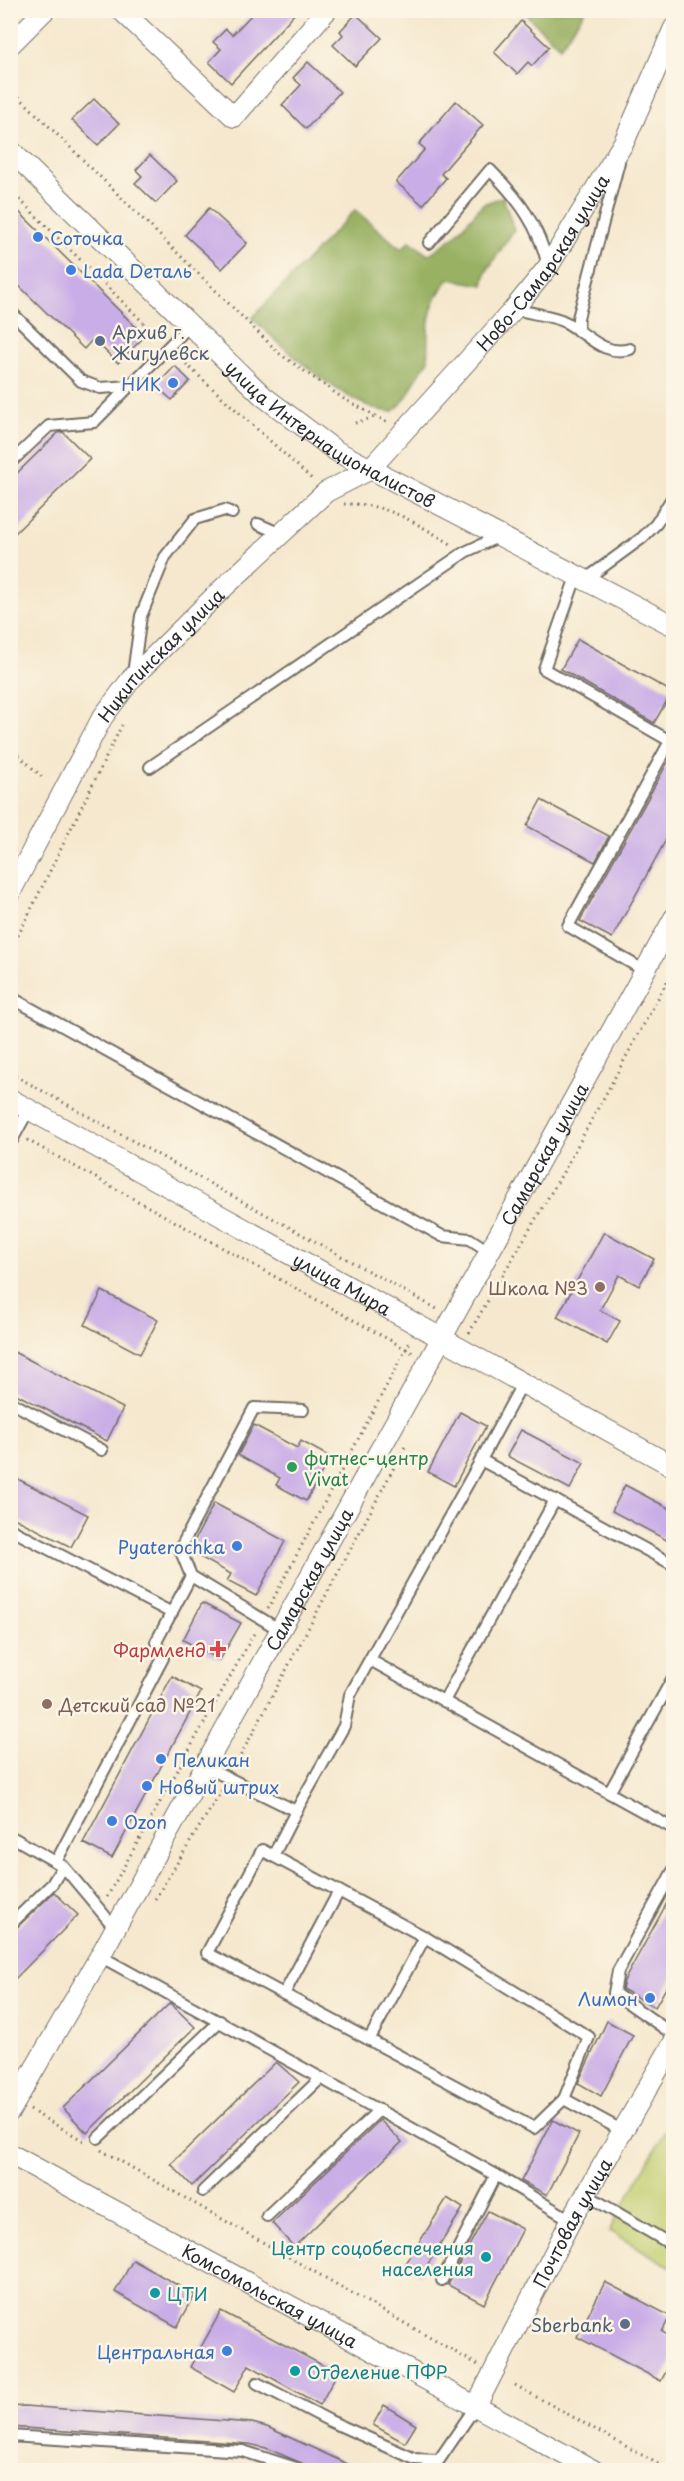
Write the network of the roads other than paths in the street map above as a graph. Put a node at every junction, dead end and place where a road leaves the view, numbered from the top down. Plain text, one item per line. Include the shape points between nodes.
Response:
1 (45, 10) edge
2 (121, 10) edge
3 (327, 10) edge
4 (674, 28) edge
5 (10, 45) edge
6 (624, 141) junction
7 (10, 150) edge
8 (429, 243) dead end
9 (548, 267) junction
10 (514, 309) junction
11 (10, 311) edge
12 (191, 324) junction
13 (578, 331) junction
14 (630, 349) dead end
15 (130, 386) junction
16 (10, 463) edge
17 (369, 470) junction
18 (674, 495) edge
19 (232, 513) dead end
20 (258, 524) dead end
21 (281, 534) junction
22 (500, 536) junction
23 (581, 577) junction
24 (674, 626) edge
25 (132, 678) junction
26 (672, 738) edge
27 (150, 767) dead end
28 (10, 893) edge
29 (674, 918) edge
30 (645, 971) junction
31 (10, 997) edge
32 (10, 1099) edge
33 (29, 1109) junction
34 (10, 1144) edge
35 (490, 1252) junction
36 (441, 1339) junction
37 (522, 1384) junction
38 (10, 1402) edge
39 (303, 1410) dead end
40 (102, 1450) dead end
41 (481, 1460) junction
42 (674, 1467) edge
43 (555, 1500) junction
44 (10, 1529) edge
45 (674, 1565) edge
46 (191, 1576) junction
47 (172, 1613) junction
48 (280, 1630) junction
49 (370, 1660) junction
50 (674, 1676) edge
51 (444, 1701) junction
52 (204, 1766) junction
53 (609, 1793) junction
54 (296, 1811) junction
55 (674, 1829) edge
56 (12, 1840) edge
57 (273, 1856) junction
58 (60, 1864) junction
59 (674, 1869) edge
60 (339, 1891) junction
61 (10, 1925) edge
62 (115, 1928) junction
63 (425, 1937) junction
64 (100, 1956) junction
65 (284, 1995) junction
66 (220, 2021) junction
67 (674, 2035) edge
68 (369, 2040) junction
69 (674, 2042) edge
70 (321, 2078) junction
71 (564, 2099) junction
72 (17, 2109) edge
73 (379, 2110) junction
74 (622, 2131) junction
75 (98, 2138) dead end
76 (10, 2154) edge
77 (496, 2175) junction
78 (203, 2191) dead end
79 (585, 2194) junction
80 (267, 2216) dead end
81 (571, 2220) junction
82 (674, 2246) edge
83 (442, 2280) dead end
84 (257, 2383) dead end
85 (476, 2406) junction
86 (10, 2436) edge
87 (439, 2460) junction
88 (302, 2470) edge
89 (423, 2470) edge
90 (593, 2470) edge

1 - 5 street
2 - 3 street via 234,117
4 - 6 street, Ново-Самарская улица
6 - 9 street, Ново-Самарская улица
6 - 13 lane via 578,318
7 - 12 street, улица Интернационалистов
8 - 9 lane via 490,170 527,213 543,243
9 - 10 street, Ново-Самарская улица
10 - 13 lane via 561,320
10 - 17 street, Ново-Самарская улица
11 - 15 lane via 81,381 100,388
12 - 15 lane
12 - 17 street, улица Интернационалистов via 263,396
13 - 14 lane via 596,344 620,351
15 - 16 lane via 94,422 49,426
17 - 21 street, Никитинская улица via 326,492
17 - 22 street, улица Интернационалистов
18 - 23 lane via 642,538
19 - 25 lane via 225,510 195,519 165,557 141,616
20 - 21 lane
21 - 25 street, Никитинская улица
22 - 23 street, улица Интернационалистов
22 - 27 lane via 465,552
23 - 24 street, улица Интернационалистов
23 - 26 lane via 544,669
25 - 28 street, Никитинская улица via 102,718
26 - 30 lane via 568,926
29 - 30 street, Самарская улица
30 - 35 street, Самарская улица
31 - 35 lane via 442,1236 470,1239
32 - 33 street, улица Мира
33 - 34 lane
33 - 36 street, улица Мира
35 - 36 street, Самарская улица
36 - 37 street, улица Мира
36 - 48 street, Самарская улица
37 - 41 lane
37 - 42 street, улица Мира
38 - 40 lane
39 - 46 lane via 254,1408 180,1549
41 - 43 lane
41 - 49 lane
43 - 45 lane
43 - 51 lane
44 - 47 lane
46 - 47 lane
46 - 48 lane
47 - 58 lane via 156,1642 164,1658
48 - 52 street, Самарская улица
49 - 51 lane
49 - 54 lane via 350,1695 344,1726
50 - 53 lane
51 - 53 lane
52 - 54 lane
52 - 62 street, Самарская улица
53 - 55 lane
54 - 57 lane
56 - 58 lane
57 - 60 lane
57 - 65 lane via 262,1850 207,1953
58 - 61 lane via 52,1884
58 - 62 lane
59 - 67 lane via 618,1971 614,1993
60 - 63 lane
60 - 65 lane
62 - 64 street, Самарская улица
63 - 68 lane
63 - 71 lane via 588,2037
64 - 66 lane
64 - 72 street, Самарская улица
65 - 68 lane
66 - 70 lane
66 - 75 lane
68 - 71 lane via 534,2128
69 - 74 street, Почтовая улица
70 - 73 lane
70 - 78 lane
71 - 74 lane
73 - 77 lane
73 - 80 lane
74 - 79 street, Почтовая улица
76 - 85 street, Комсомольская улица
77 - 81 lane
77 - 83 lane
79 - 81 street, Почтовая улица
79 - 82 lane
81 - 85 street, Почтовая улица
84 - 87 lane via 415,2459
85 - 87 lane
85 - 90 street, Комсомольская улица
86 - 88 lane via 243,2451
87 - 89 lane

